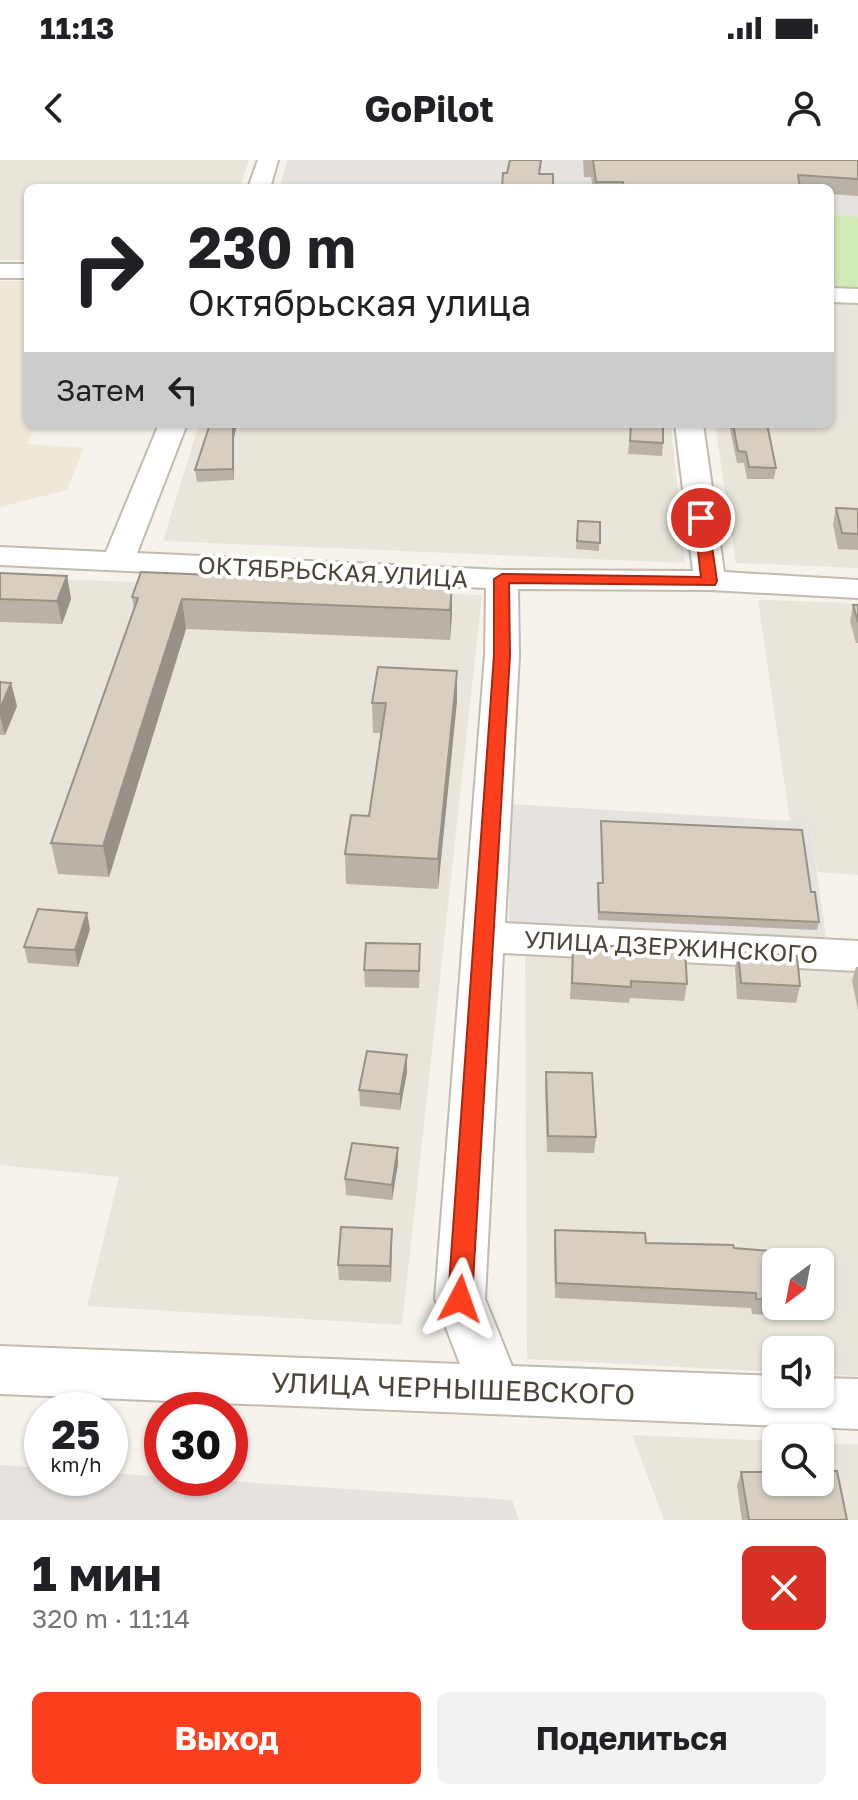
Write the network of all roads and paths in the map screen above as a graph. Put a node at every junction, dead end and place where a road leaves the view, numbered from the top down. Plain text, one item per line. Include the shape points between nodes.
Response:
1 (268, 160) edge
2 (260, 184) edge
3 (0, 271) edge
4 (24, 271) edge
5 (834, 295) edge
6 (858, 296) edge
7 (171, 428) edge
8 (690, 428) edge
9 (0, 556) edge
10 (118, 561) junction
11 (502, 579) junction
12 (710, 581) junction
13 (858, 589) edge
14 (484, 937) junction
15 (858, 956) edge
16 (0, 1370) edge
17 (496, 1390) junction
18 (858, 1404) edge

1 - 2 street
3 - 4 street
5 - 6 street
7 - 10 street
8 - 12 street
9 - 10 street, ОКТЯБРЬСКАЯ УЛИЦА
10 - 11 street, ОКТЯБРЬСКАЯ УЛИЦА
11 - 12 street, ОКТЯБРЬСКАЯ УЛИЦА
11 - 14 street
12 - 13 street, ОКТЯБРЬСКАЯ УЛИЦА
14 - 15 street, УЛИЦА ДЗЕРЖИНСКОГО
14 - 17 street via 460,1299
16 - 17 street, УЛИЦА ЧЕРНЫШЕВСКОГО
17 - 18 street, УЛИЦА ЧЕРНЫШЕВСКОГО

